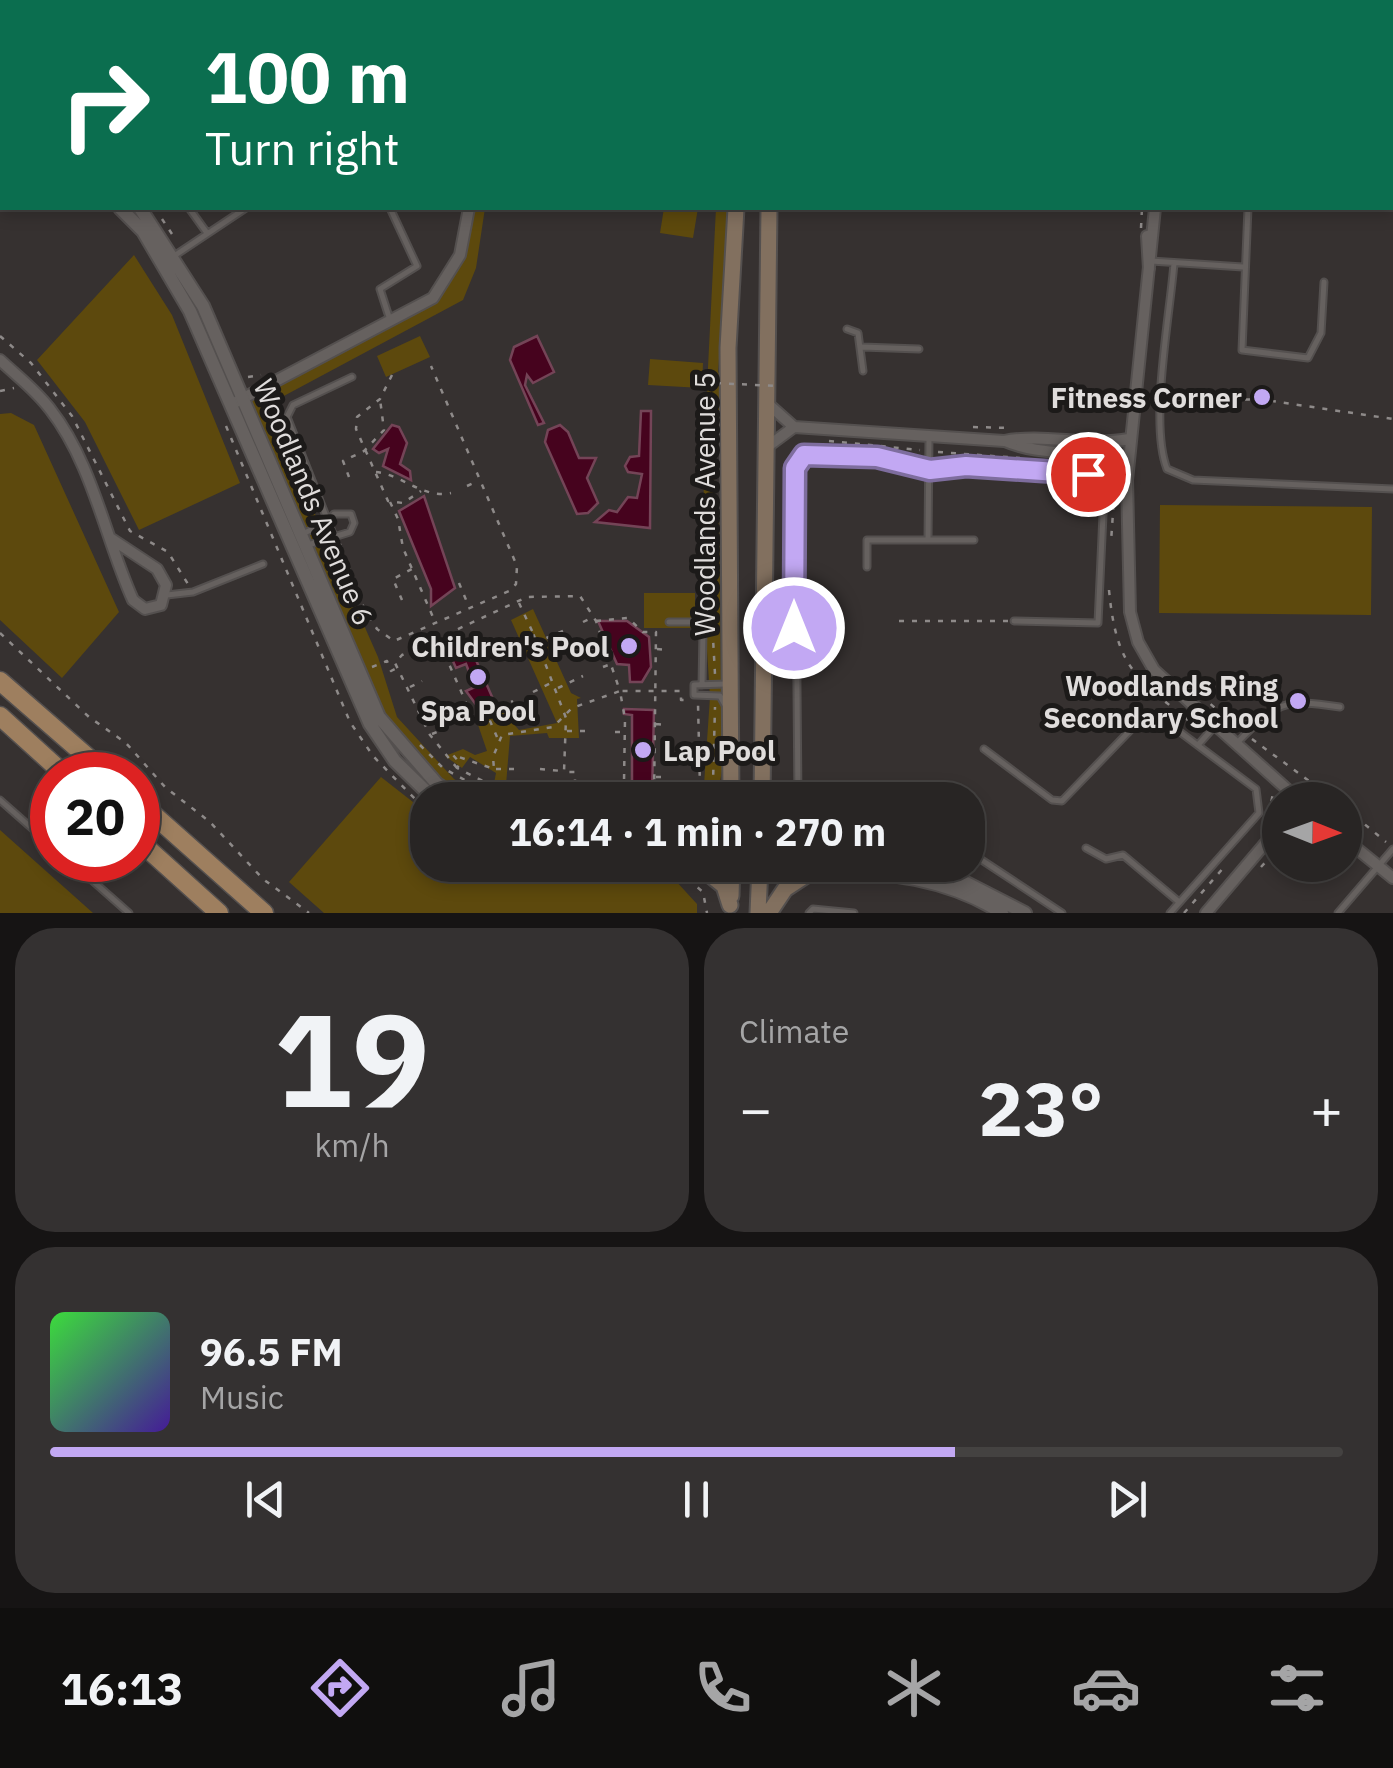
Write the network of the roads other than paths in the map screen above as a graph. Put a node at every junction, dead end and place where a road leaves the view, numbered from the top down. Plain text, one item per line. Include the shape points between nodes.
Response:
1 (122, 210) edge
2 (141, 210) edge
3 (190, 210) edge
4 (243, 210) edge
5 (391, 210) edge
6 (470, 210) edge
7 (736, 210) edge
8 (768, 210) edge
9 (1149, 210) edge
10 (1248, 210) edge
11 (207, 234) junction
12 (168, 260) junction
13 (1174, 263) junction
14 (1149, 264) junction
15 (1243, 268) junction
16 (1324, 282) dead end
17 (391, 322) junction
18 (847, 328) dead end
19 (862, 347) junction
20 (919, 349) dead end
21 (0, 360) edge
22 (863, 371) dead end
23 (352, 377) dead end
24 (764, 399) junction
25 (237, 401) junction
26 (794, 428) junction
27 (929, 436) junction
28 (1129, 440) junction
29 (1004, 441) junction
30 (763, 452) junction
31 (1128, 464) junction
32 (930, 470) junction
33 (1393, 490) edge
34 (329, 522) junction
35 (333, 534) junction
36 (110, 538) junction
37 (305, 540) junction
38 (928, 540) junction
39 (974, 540) dead end
40 (262, 564) dead end
41 (867, 567) dead end
42 (167, 595) junction
43 (1014, 620) road end
44 (669, 622) dead end
45 (0, 680) edge
46 (722, 683) junction
47 (702, 685) junction
48 (1340, 707) dead end
49 (0, 716) edge
50 (730, 716) junction
51 (1216, 724) junction
52 (1241, 739) junction
53 (1198, 746) junction
54 (984, 749) dead end
55 (40, 752) edge
56 (82, 752) edge
57 (417, 782) edge
58 (436, 782) edge
59 (730, 782) edge
60 (763, 782) edge
61 (798, 782) edge
62 (1281, 782) edge
63 (0, 800) edge
64 (160, 821) edge
65 (30, 827) edge
66 (1262, 847) edge
67 (1086, 848) dead end
68 (1393, 849) edge
69 (1362, 853) edge
70 (160, 860) edge
71 (985, 862) edge
72 (1378, 867) junction
73 (1393, 878) edge
74 (93, 882) edge
75 (719, 882) edge
76 (731, 882) edge
77 (759, 882) edge
78 (796, 882) edge
79 (931, 882) edge
80 (965, 882) edge
81 (1179, 902) junction
82 (730, 909) edge
83 (129, 913) edge
84 (219, 913) edge
85 (264, 913) edge
86 (758, 913) edge
87 (769, 913) edge
88 (808, 913) edge
89 (854, 913) edge
90 (1002, 913) edge
91 (1026, 913) edge
92 (1062, 913) edge
93 (1170, 913) edge
94 (1206, 913) edge
95 (1338, 913) edge

1 - 12 street, Woodlands Avenue 6
2 - 12 street, Woodlands Avenue 6
3 - 11 lane
4 - 11 lane
5 - 17 lane via 418,266 380,290
6 - 17 street via 450,276 433,298
7 - 46 main road, Woodlands Avenue 5
8 - 24 main road
9 - 14 street
10 - 15 lane
11 - 12 lane
12 - 25 street, Woodlands Avenue 6
13 - 14 lane
13 - 15 lane
13 - 33 lane via 1162,396 1166,469 1176,476
14 - 28 street
15 - 16 lane via 1240,340 1250,353 1308,358 1321,334
17 - 25 street
18 - 19 lane via 856,331
19 - 20 lane
19 - 22 lane
21 - 36 street via 59,421
23 - 34 lane via 294,405 287,417
24 - 26 street
24 - 30 main road
25 - 37 street, Woodlands Avenue 6
25 - 57 street, Woodlands Avenue 6 via 370,724
26 - 27 street
26 - 30 street
27 - 29 street
27 - 32 lane
28 - 29 street
28 - 31 street
29 - 31 street
30 - 60 main road
31 - 51 street via 1128,584 1138,642 1154,670
32 - 38 lane
32 - 43 lane via 1079,473 1102,484 1098,623
32 - 61 lane via 828,453 798,460
34 - 35 lane
34 - 35 lane via 334,514 350,514 354,522 346,534
34 - 37 lane
35 - 37 lane
36 - 42 street via 157,570
36 - 42 street via 136,604 156,608
37 - 58 street, Woodlands Avenue 6 via 378,717
38 - 39 lane
38 - 41 lane via 867,540
40 - 42 lane via 193,592
44 - 47 lane via 696,622 703,632
45 - 56 main road
46 - 47 lane
46 - 50 main road, Woodlands Avenue 5
47 - 50 lane via 694,685 694,695 720,696
48 - 52 lane via 1277,704
49 - 55 main road
50 - 59 main road, Woodlands Avenue 5
51 - 52 street
51 - 53 lane
52 - 62 street
53 - 54 lane via 1156,714 1144,716 1062,801
53 - 81 lane via 1256,789 1261,804
63 - 65 lane
64 - 85 main road
66 - 94 street
67 - 81 lane via 1106,859 1124,855
68 - 72 lane
69 - 72 street
70 - 84 main road
71 - 92 lane
72 - 73 street
72 - 95 lane
74 - 83 lane
75 - 82 main road
76 - 82 main road
77 - 86 main road
78 - 87 main road
79 - 90 street
80 - 91 street
81 - 93 lane
88 - 89 lane

